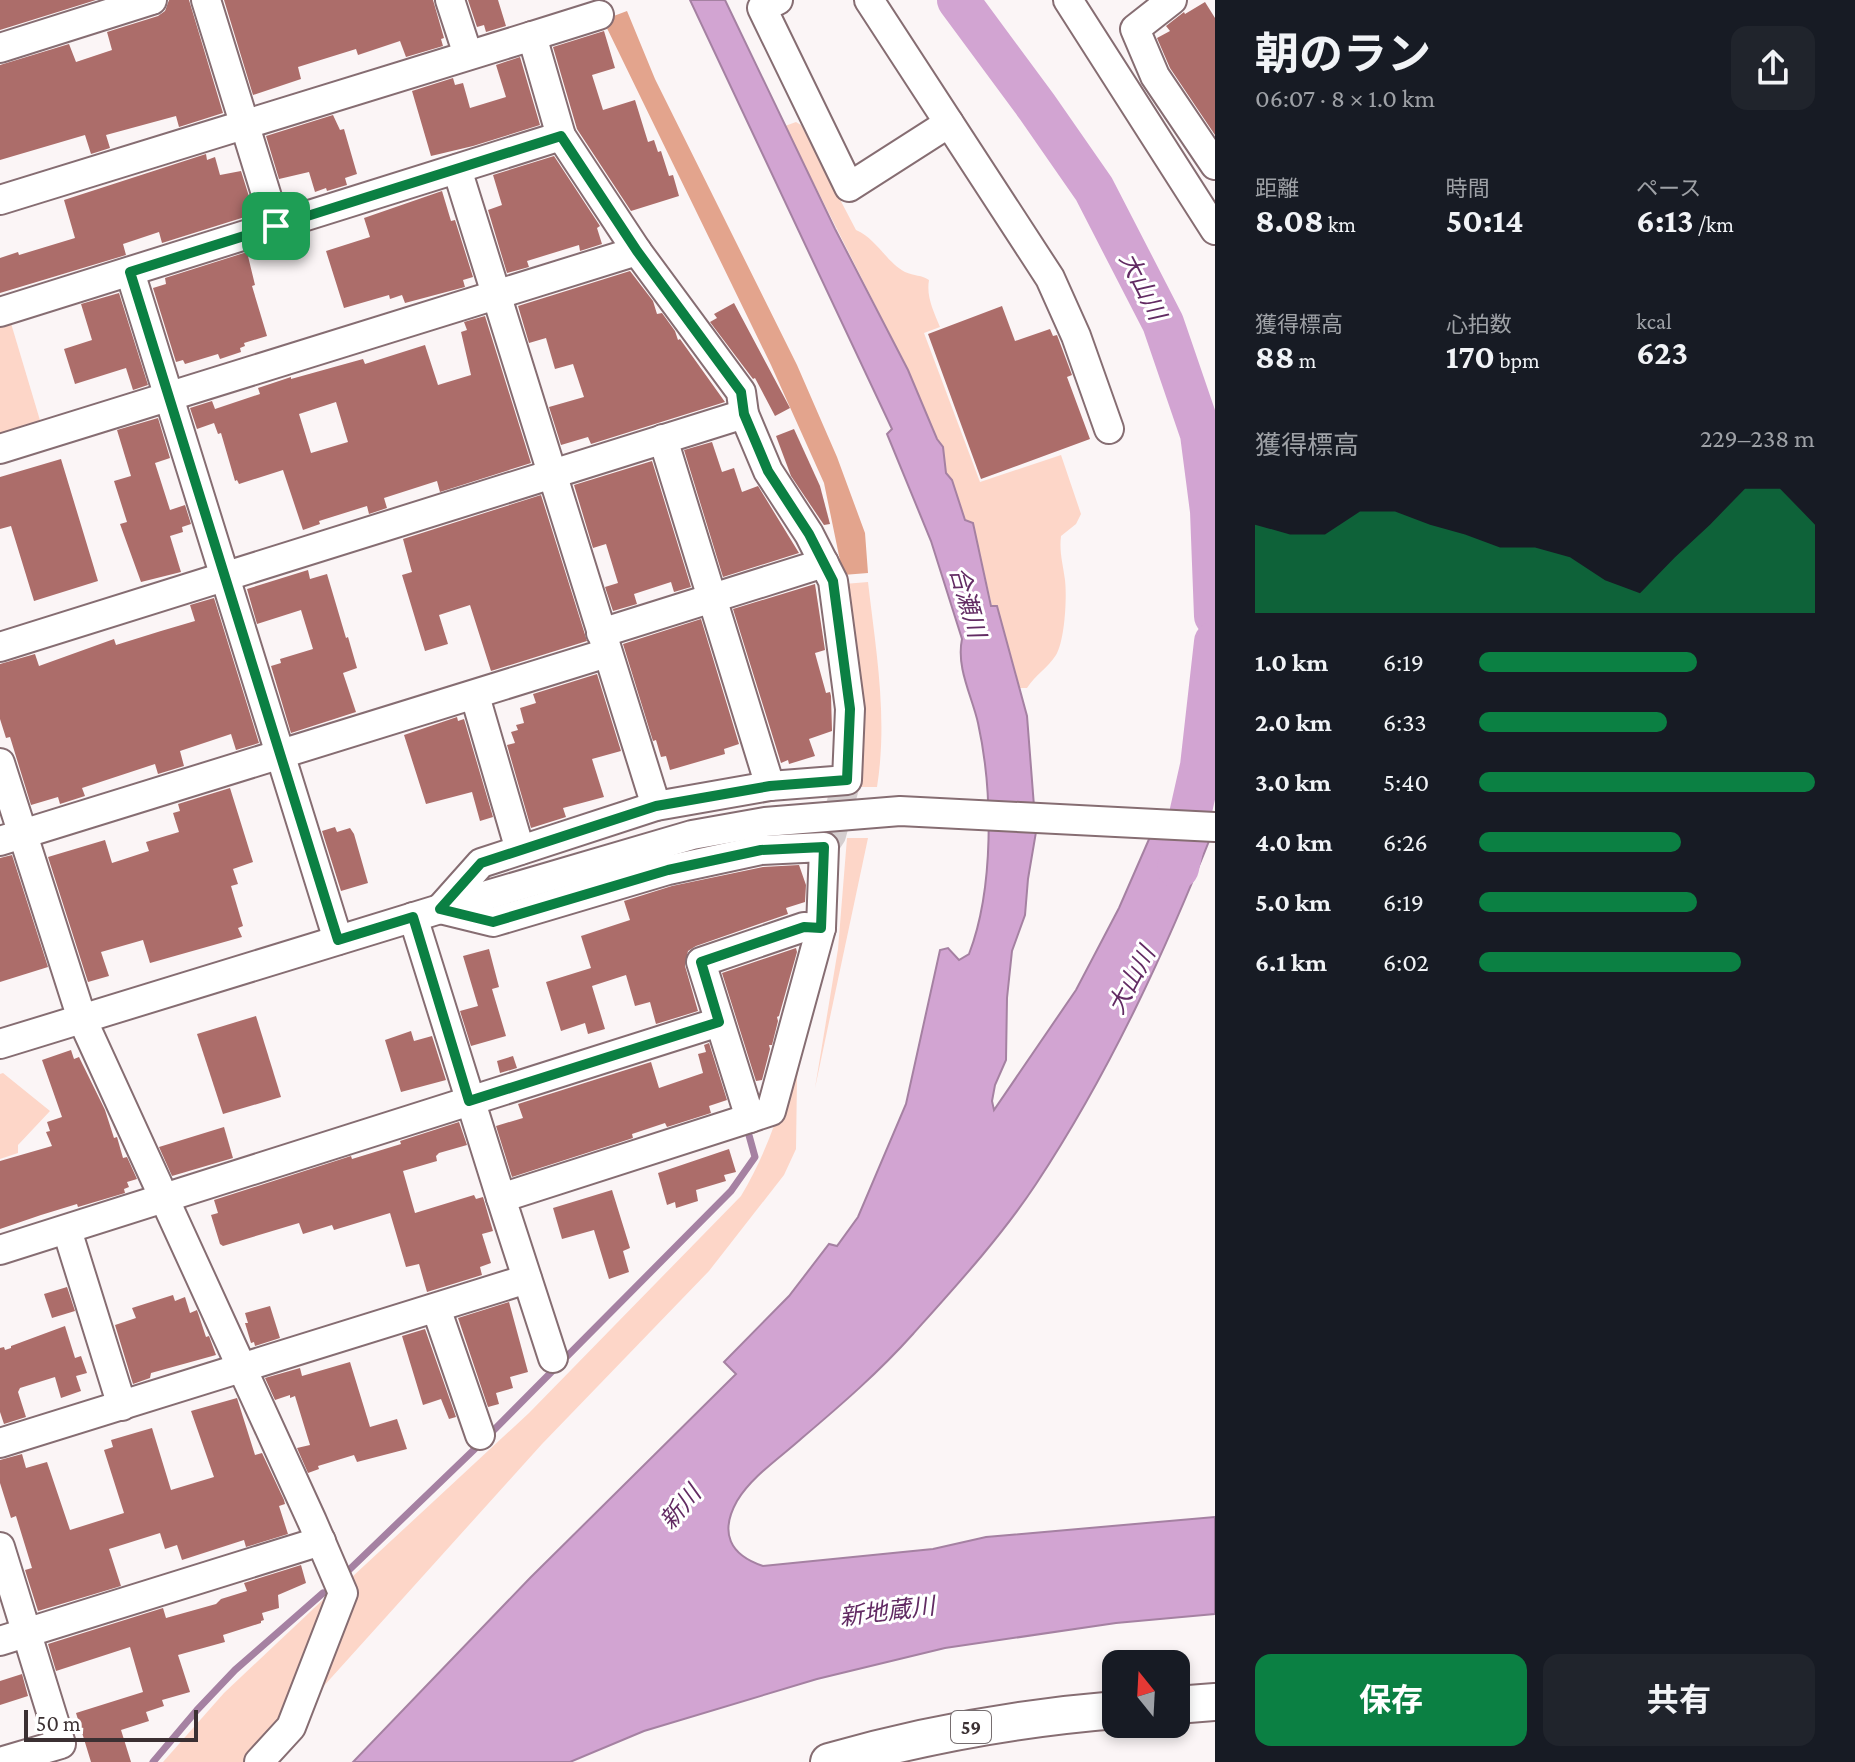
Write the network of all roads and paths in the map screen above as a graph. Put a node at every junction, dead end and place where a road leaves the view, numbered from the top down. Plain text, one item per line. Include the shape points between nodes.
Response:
1 (152, 0) edge
2 (206, 0) edge
3 (450, 0) edge
4 (778, 0) edge
5 (869, 0) edge
6 (1068, 0) edge
7 (1172, 0) edge
8 (599, 15) dead end
9 (532, 36) junction
10 (0, 48) edge
11 (468, 55) junction
12 (949, 123) junction
13 (244, 125) junction
14 (561, 136) junction
15 (1215, 165) edge
16 (457, 169) junction
17 (0, 200) edge
18 (276, 226) junction
19 (1215, 230) edge
20 (637, 251) junction
21 (130, 272) junction
22 (497, 295) junction
23 (0, 312) edge
24 (170, 396) junction
25 (744, 414) junction
26 (1109, 429) dead end
27 (663, 439) junction
28 (0, 449) edge
29 (551, 474) junction
30 (824, 563) junction
31 (226, 575) junction
32 (712, 598) junction
33 (604, 643) junction
34 (0, 647) edge
35 (475, 696) junction
36 (281, 753) junction
37 (0, 763) edge
38 (770, 786) junction
39 (656, 806) junction
40 (1215, 827) edge
41 (11, 838) edge
42 (520, 850) junction
43 (440, 909) junction
44 (413, 917) junction
45 (821, 928) junction
46 (338, 940) junction
47 (82, 1019) junction
48 (719, 1022) junction
49 (0, 1044) edge
50 (469, 1101) junction
51 (750, 1118) junction
52 (163, 1198) junction
53 (501, 1198) junction
54 (67, 1230) junction
55 (0, 1250) edge
56 (527, 1279) junction
57 (436, 1308) junction
58 (553, 1358) dead end
59 (242, 1369) junction
60 (122, 1406) junction
61 (480, 1435) dead end
62 (0, 1443) edge
63 (321, 1541) junction
64 (0, 1547) edge
65 (13, 1637) edge
66 (1215, 1702) edge
67 (1190, 1704) edge
68 (1102, 1712) edge
69 (64, 1753) edge
70 (0, 1762) edge
71 (259, 1762) edge
72 (829, 1762) edge

1 - 10 street
2 - 13 street
3 - 11 street
4 - 12 street via 762,8 849,187
5 - 12 street
6 - 19 street
7 - 15 street via 1135,29 1155,76
8 - 9 street
9 - 11 street
9 - 14 street
11 - 13 street
12 - 26 street via 1050,278
13 - 17 street
13 - 18 street
14 - 16 street
14 - 20 street
16 - 18 street
16 - 22 street
18 - 21 street
20 - 22 street
20 - 25 street via 741,392
21 - 23 street
21 - 24 street
22 - 24 street
22 - 29 street
24 - 28 street
24 - 31 street
25 - 27 street
25 - 30 street via 768,471
27 - 29 street
27 - 32 street
29 - 31 street
29 - 33 street
30 - 32 street
30 - 38 street via 833,581 850,709 847,780
31 - 34 street
31 - 36 street
32 - 33 street
32 - 38 street
33 - 35 street
33 - 39 street
35 - 36 street
35 - 42 street
36 - 41 street
36 - 46 street
37 - 41 street
38 - 39 street
39 - 42 street
40 - 43 street via 900,811 765,822 692,835
41 - 47 street
42 - 43 street via 481,863
43 - 44 street
43 - 45 street via 493,922 668,870 761,850 824,847
44 - 46 street
44 - 50 street
45 - 48 street via 804,927 701,962
45 - 51 street via 771,1111
46 - 47 street
47 - 49 street
47 - 52 street
48 - 50 street
48 - 51 street
50 - 52 street
50 - 53 street
51 - 53 street
52 - 54 street
52 - 59 street
53 - 56 street
54 - 55 street
54 - 60 street
56 - 57 street
56 - 58 street
57 - 59 street
57 - 61 street
59 - 60 street
59 - 63 street
60 - 62 street
63 - 65 street
63 - 71 street via 343,1593 291,1727
64 - 65 street
65 - 69 street
66 - 67 main road
68 - 72 main road, 59 via 988,1724
69 - 70 street

